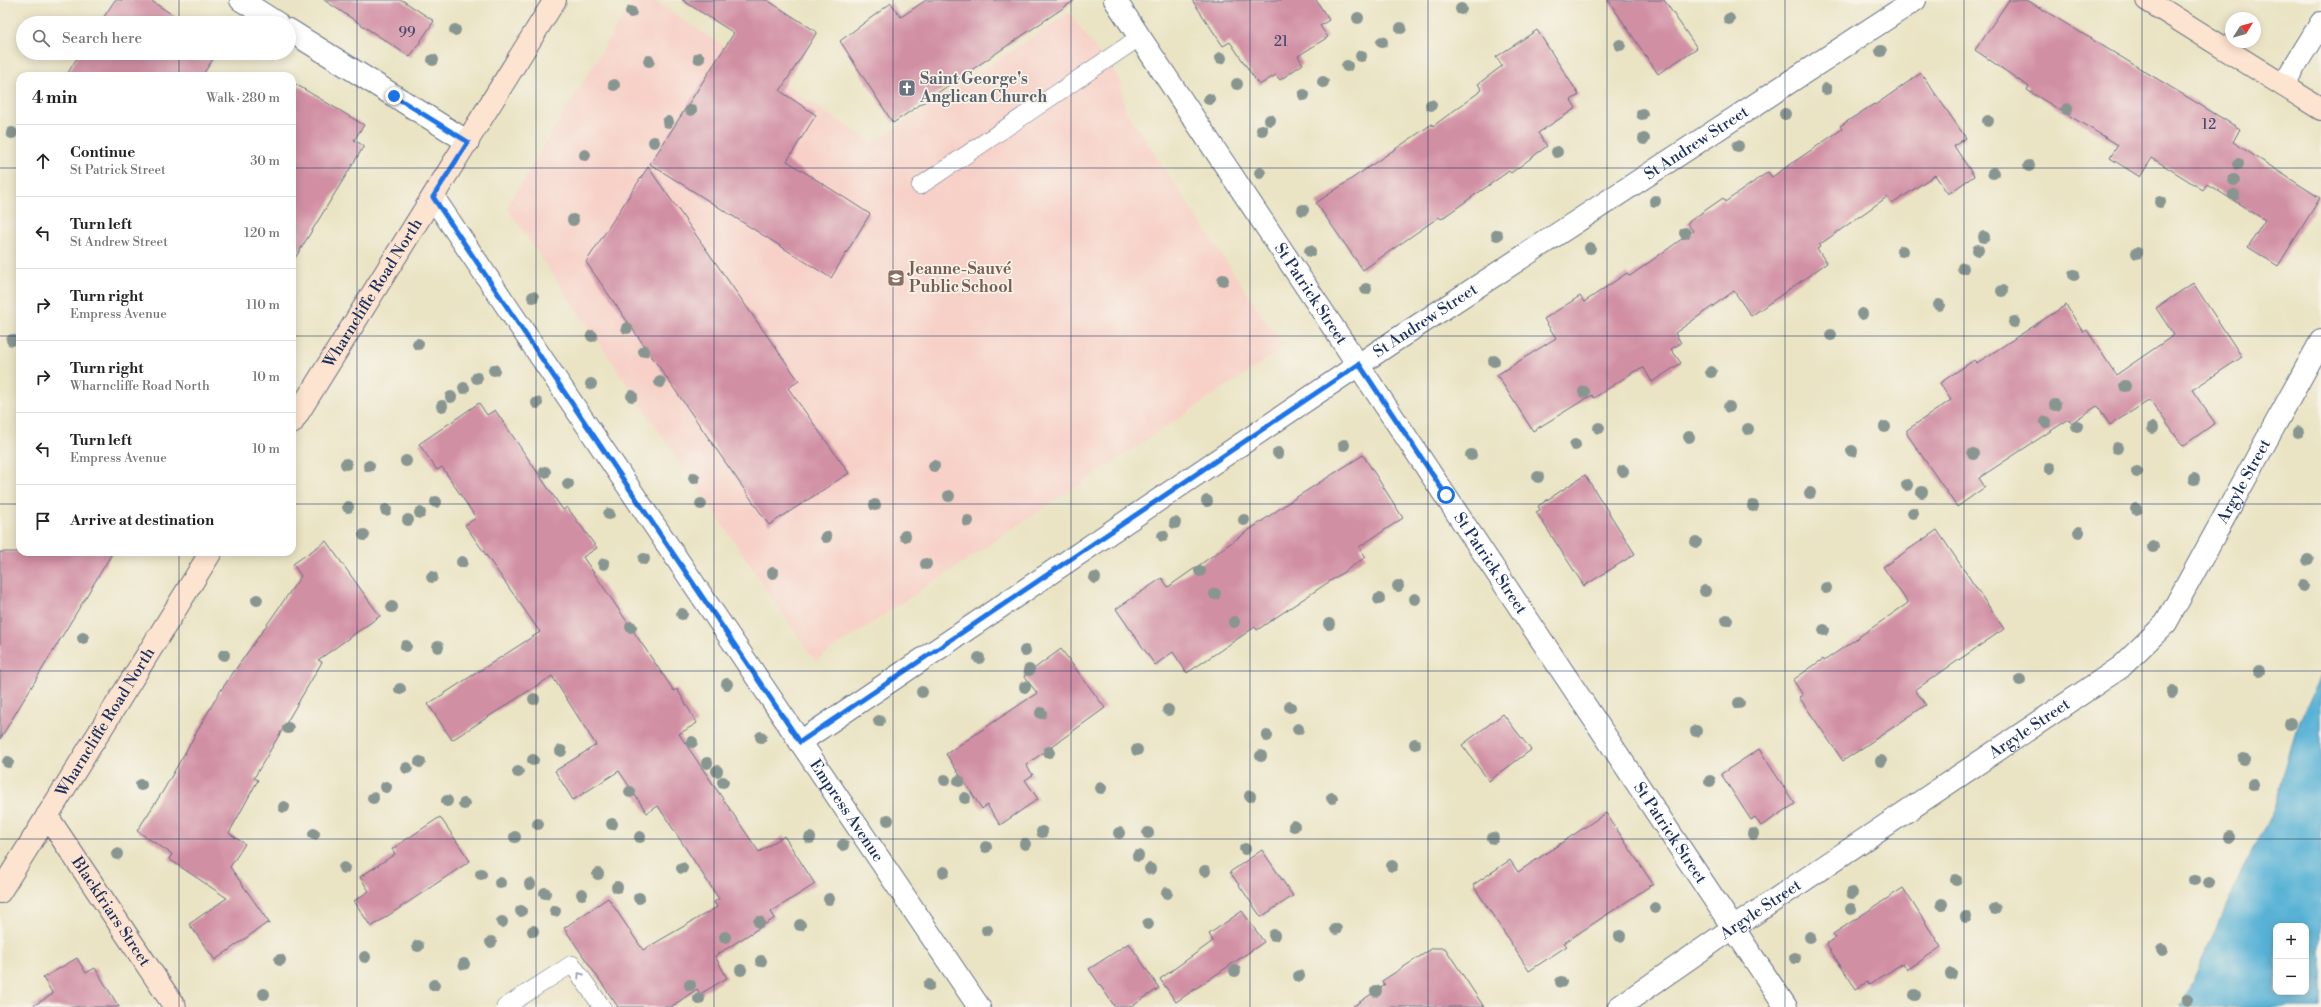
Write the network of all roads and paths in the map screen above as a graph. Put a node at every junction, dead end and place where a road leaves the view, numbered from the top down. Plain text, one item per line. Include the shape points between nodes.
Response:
1 (240, 0) edge
2 (555, 0) edge
3 (1116, 0) edge
4 (1915, 0) edge
5 (2148, 0) edge
6 (266, 16) edge
7 (2321, 23) edge
8 (296, 34) edge
9 (1140, 37) junction
10 (2282, 85) junction
11 (2321, 109) edge
12 (468, 142) junction
13 (920, 186) dead end
14 (433, 197) junction
15 (2321, 341) edge
16 (1359, 364) junction
17 (296, 417) edge
18 (210, 556) edge
19 (800, 742) junction
20 (47, 816) junction
21 (0, 892) edge
22 (1733, 928) junction
23 (175, 1007) edge
24 (505, 1007) edge
25 (602, 1007) edge
26 (979, 1007) edge
27 (1619, 1007) edge
28 (1786, 1007) edge

1 - 6 street
2 - 12 main road, Wharncliffe Road North
3 - 9 street, St Patrick Street
4 - 16 street, St Andrew Street
5 - 10 main road
7 - 10 street
8 - 12 street
9 - 13 lane
9 - 16 street, St Patrick Street
10 - 11 main road
12 - 14 main road, Wharncliffe Road North
14 - 17 main road, Wharncliffe Road North
14 - 19 street, Empress Avenue
15 - 22 street, Argyle Street via 2166,624 2121,667
16 - 19 street, St Andrew Street
16 - 22 street, St Patrick Street
18 - 20 main road, Wharncliffe Road North
19 - 26 street, Empress Avenue
20 - 21 main road, Wharncliffe Road North
20 - 23 main road, Blackfriars Street
22 - 27 street, Argyle Street
22 - 28 street, St Patrick Street
25 -> 24 lane via 572,964

